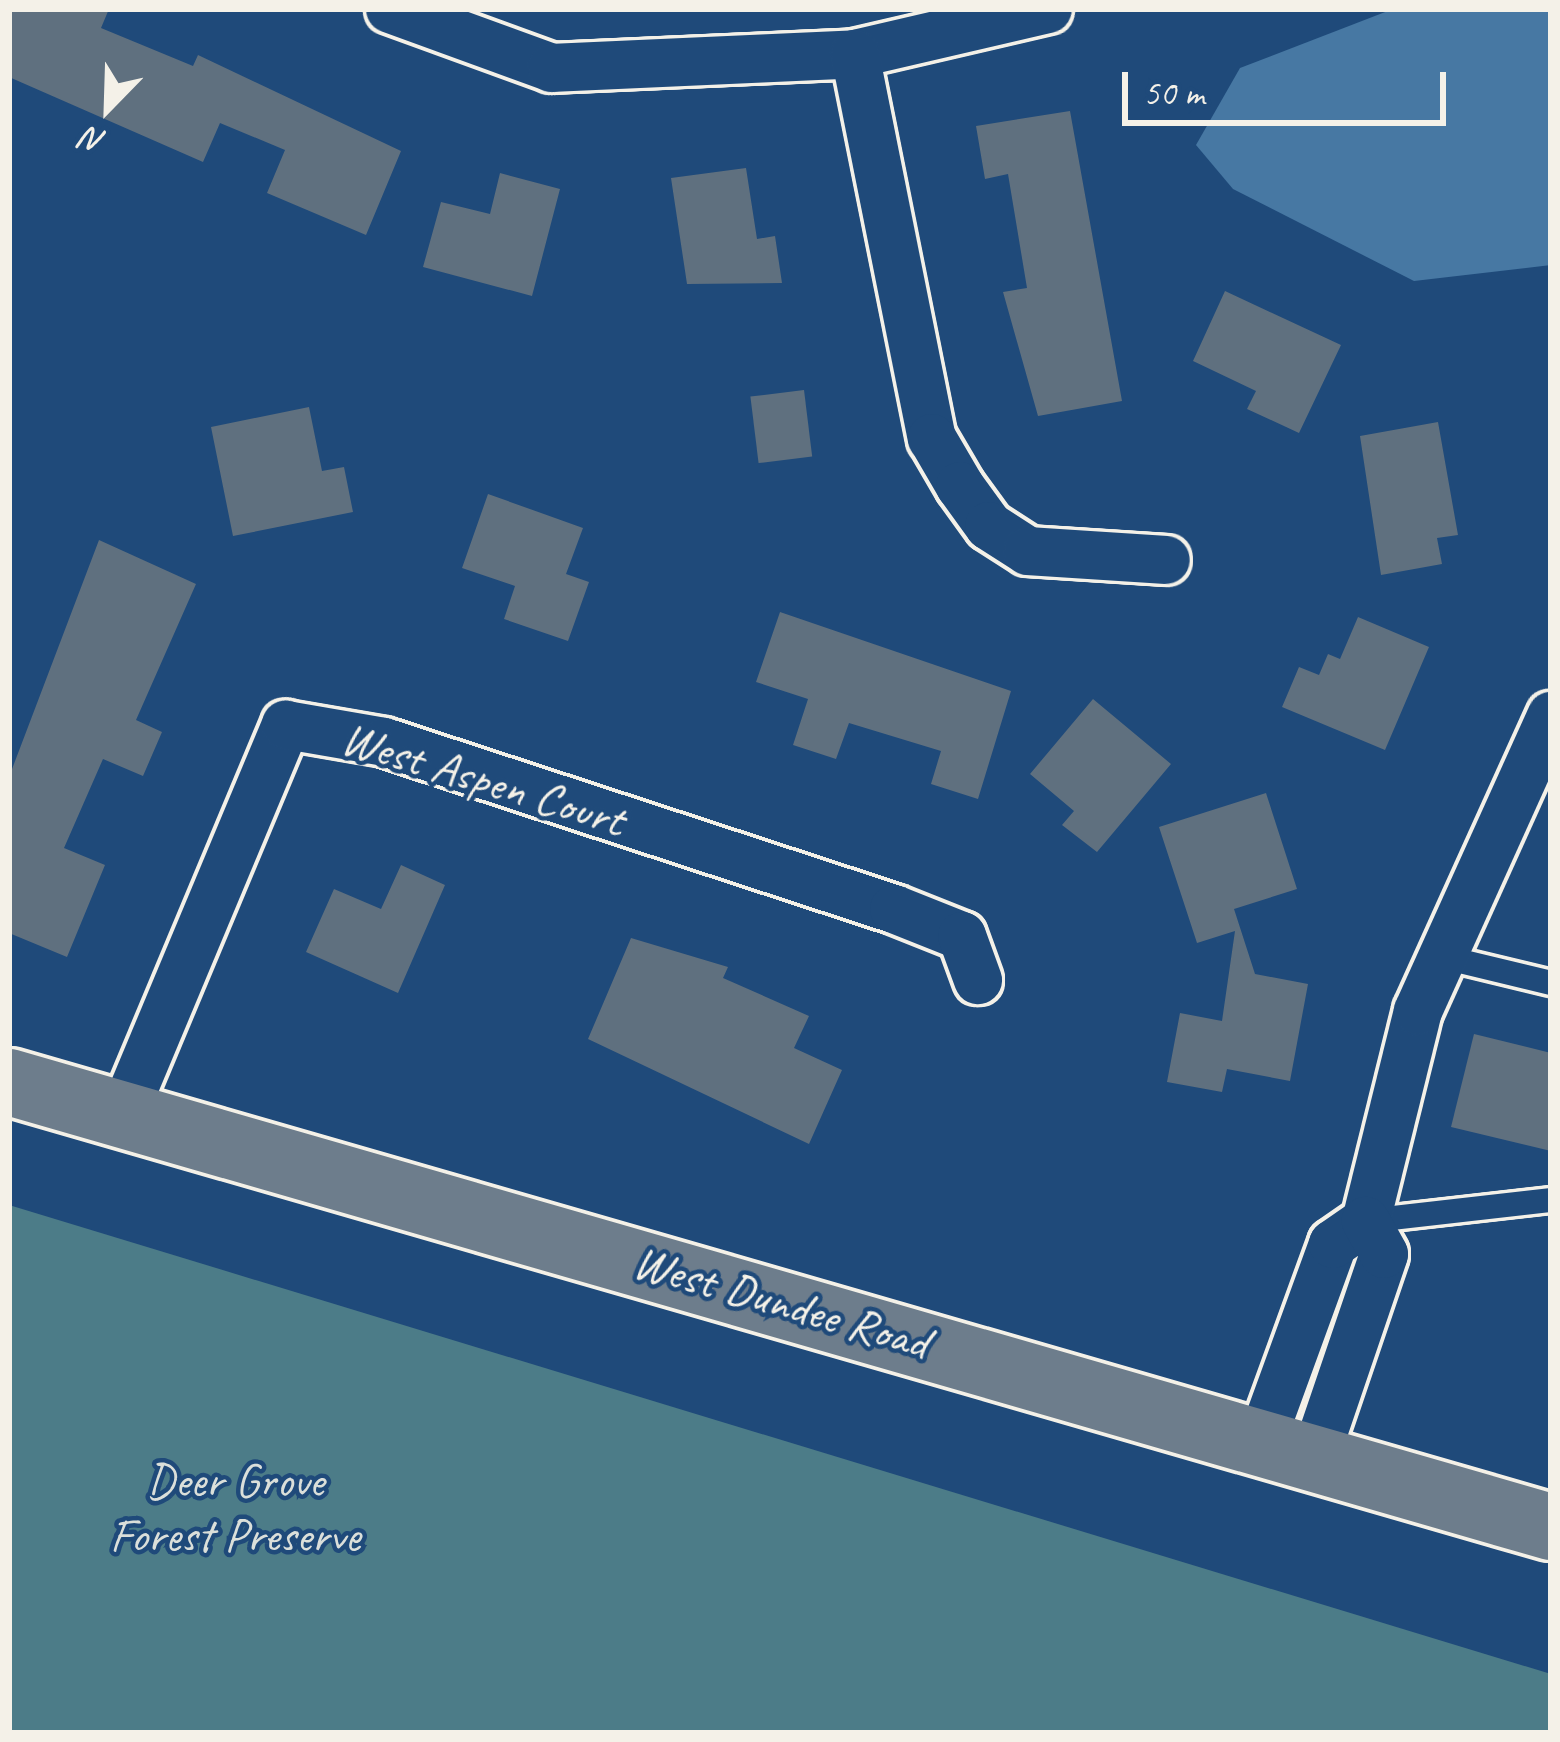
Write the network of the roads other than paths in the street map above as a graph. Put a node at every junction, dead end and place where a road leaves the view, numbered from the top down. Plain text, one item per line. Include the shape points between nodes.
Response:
1 (390, 9) edge
2 (1048, 9) edge
3 (855, 54) junction
4 (1166, 560) dead end
5 (1547, 737) edge
6 (1443, 957) junction
7 (978, 980) dead end
8 (1551, 983) edge
9 (9, 1082) edge
10 (124, 1112) junction
11 (1551, 1200) edge
12 (1366, 1221) junction
13 (1288, 1450) junction
14 (1551, 1527) edge

1 - 3 street via 552,68
2 - 3 street
3 - 4 street via 932,438 960,486 989,526 1028,550
5 - 6 street
6 - 8 lane
6 - 12 street via 1418,1011
7 - 10 street, West Aspen Court via 962,936 895,909 384,742 286,725
9 - 10 main road, West Dundee Road
10 - 13 main road, West Dundee Road
11 - 12 lane
12 - 13 street via 1384,1254
13 - 14 main road, West Dundee Road

